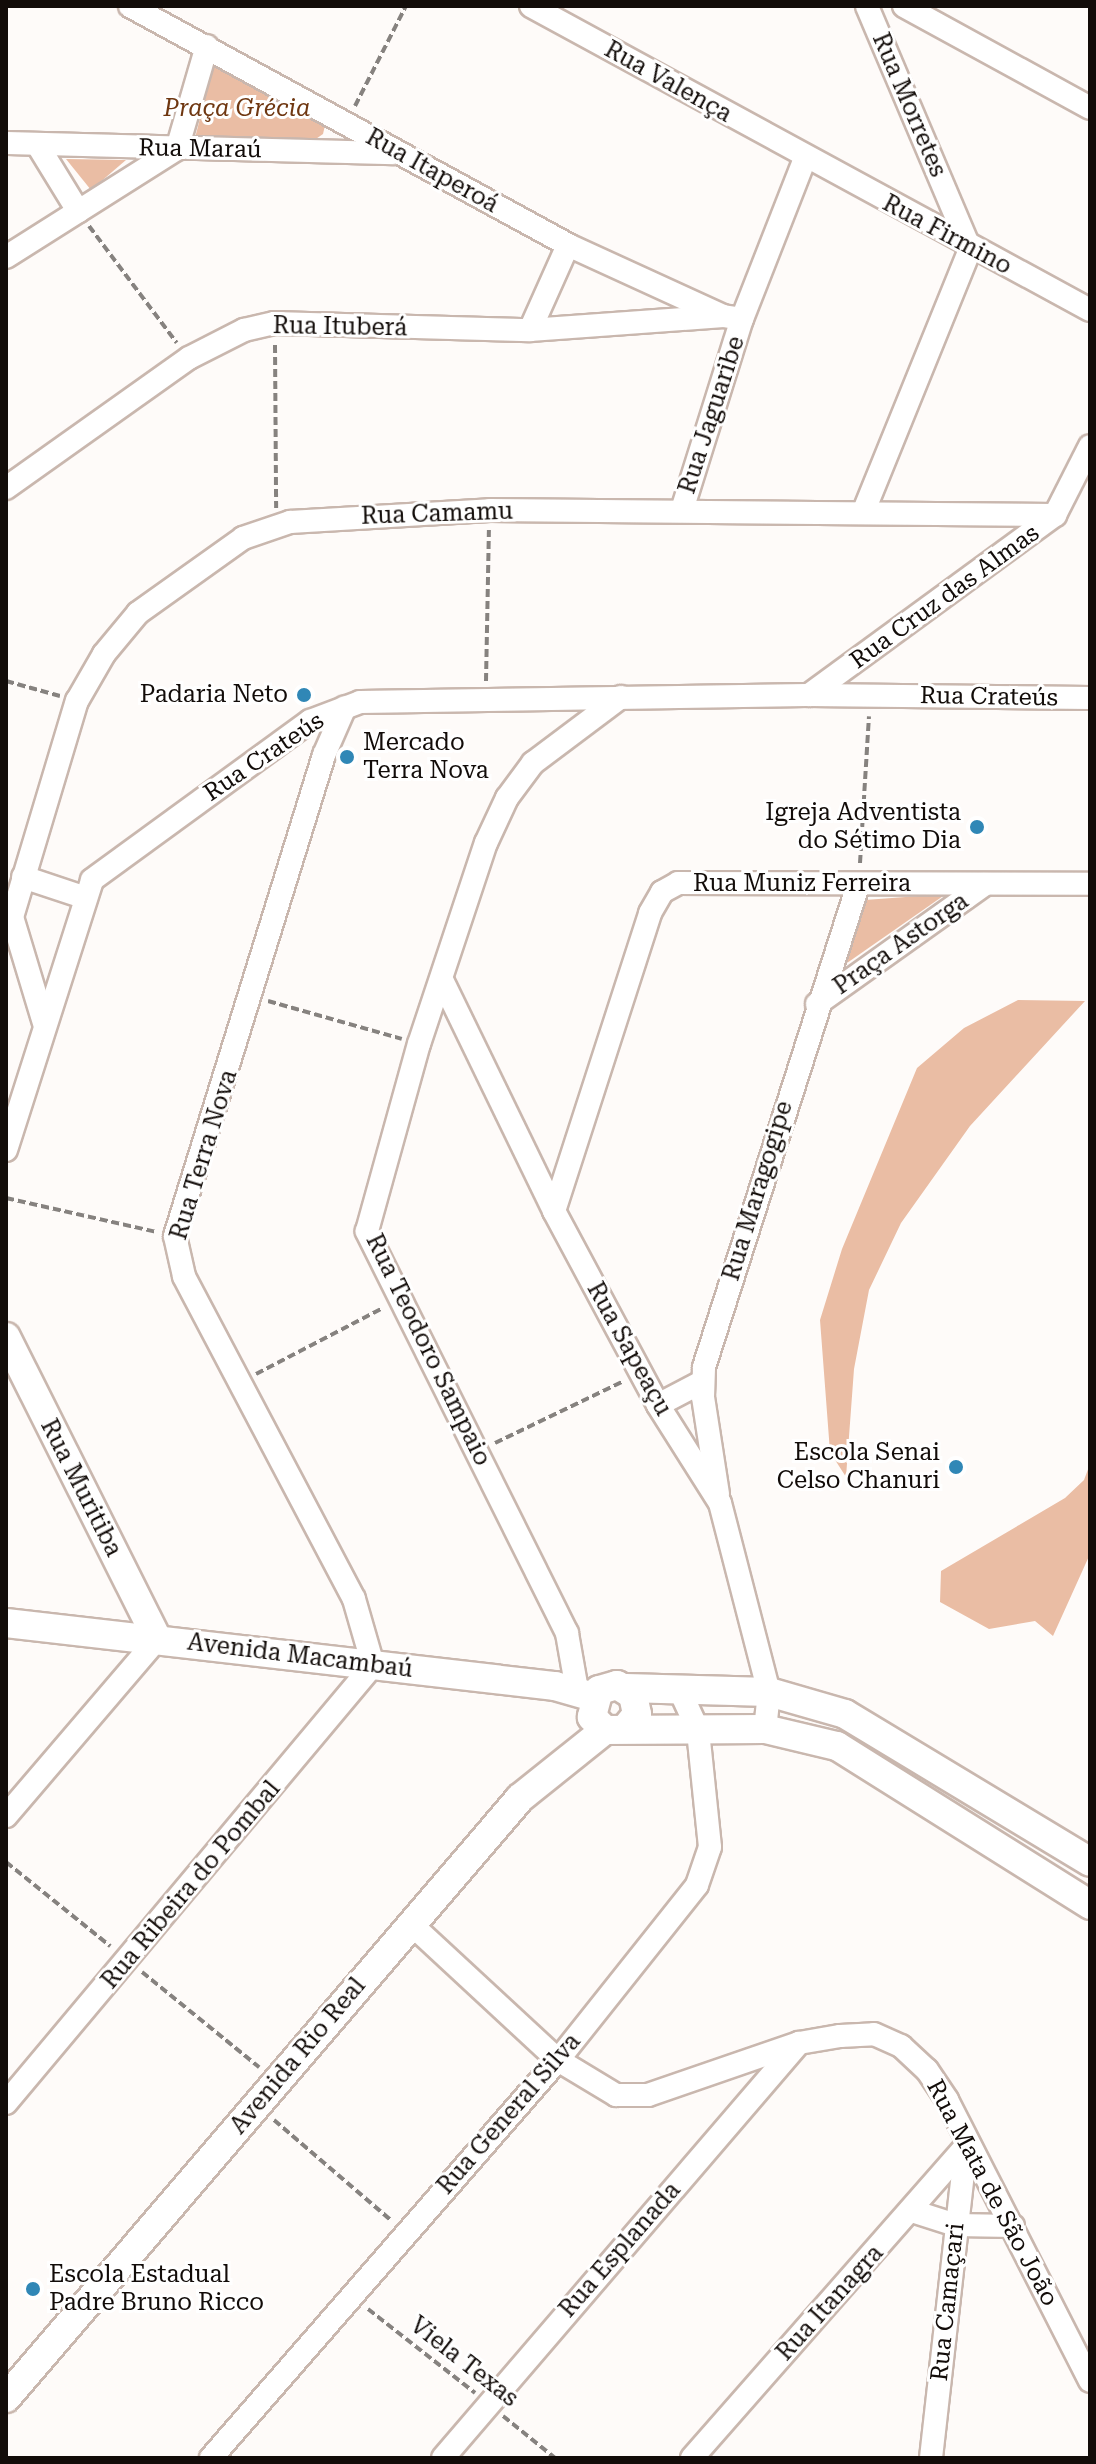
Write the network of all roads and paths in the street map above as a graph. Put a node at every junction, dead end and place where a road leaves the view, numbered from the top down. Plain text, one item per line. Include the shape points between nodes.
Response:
1 (130, 6) edge
2 (406, 6) edge
3 (531, 6) edge
4 (867, 6) edge
5 (904, 6) edge
6 (207, 46) junction
7 (1090, 108) edge
8 (346, 122) junction
9 (6, 143) edge
10 (37, 144) junction
11 (177, 149) junction
12 (394, 153) junction
13 (805, 158) junction
14 (78, 211) junction
15 (568, 245) junction
16 (970, 249) junction
17 (6, 257) edge
18 (1090, 310) edge
19 (732, 317) junction
20 (274, 323) junction
21 (167, 330) dead end
22 (530, 330) junction
23 (1090, 446) edge
24 (6, 488) edge
25 (490, 510) junction
26 (682, 510) junction
27 (863, 513) junction
28 (1055, 515) junction
29 (276, 526) junction
30 (856, 662) junction
31 (6, 681) edge
32 (809, 695) junction
33 (880, 696) junction
34 (557, 697) junction
35 (621, 697) junction
36 (1090, 698) edge
37 (485, 699) junction
38 (77, 701) junction
39 (345, 707) junction
40 (310, 721) junction
41 (554, 743) junction
42 (324, 755) junction
43 (23, 877) junction
44 (985, 884) junction
45 (1090, 884) edge
46 (858, 885) junction
47 (83, 897) junction
48 (443, 982) junction
49 (253, 997) junction
50 (817, 1004) junction
51 (44, 1023) junction
52 (419, 1044) junction
53 (6, 1150) edge
54 (6, 1198) edge
55 (554, 1211) junction
56 (175, 1236) junction
57 (399, 1299) junction
58 (6, 1337) edge
59 (641, 1373) junction
60 (702, 1382) junction
61 (240, 1383) junction
62 (658, 1405) junction
63 (476, 1451) junction
64 (720, 1503) junction
65 (6, 1623) edge
66 (157, 1639) junction
67 (373, 1665) junction
68 (626, 1688) junction
69 (769, 1692) junction
70 (681, 1693) junction
71 (585, 1694) junction
72 (615, 1729) junction
73 (765, 1729) junction
74 (698, 1730) junction
75 (6, 1816) edge
76 (1090, 1862) edge
77 (1090, 1905) edge
78 (411, 1924) junction
79 (799, 2043) junction
80 (558, 2060) junction
81 (6, 2103) edge
82 (256, 2106) junction
83 (966, 2146) junction
84 (912, 2211) junction
85 (956, 2225) junction
86 (1013, 2226) junction
87 (407, 2233) junction
88 (351, 2296) junction
89 (1090, 2381) edge
90 (6, 2398) edge
91 (488, 2404) junction
92 (211, 2458) edge
93 (443, 2458) edge
94 (555, 2458) edge
95 (692, 2458) edge
96 (931, 2458) edge

1 - 6 street, Rua Itaperoá
2 - 8 path
3 - 13 street, Rua Valença
4 - 16 street, Rua Morretes
5 - 7 street
6 - 8 street, Rua Itaperoá
6 - 11 street
8 - 12 street, Rua Itaperoá
9 - 10 street, Rua Maraú
10 - 11 street, Rua Maraú
10 - 14 street
11 - 12 street, Rua Maraú
11 - 14 street
12 - 15 street, Rua Itaperoá
13 - 16 street, Rua Firmino
13 - 19 street, Rua Jaguaribe
14 - 17 street
14 - 21 path
15 - 19 street, Rua Itaperoá
15 - 22 street
16 - 18 street, Rua Firmino
16 - 27 street
19 - 22 street, Rua Ituberá
19 - 26 street, Rua Jaguaribe
20 - 22 street, Rua Ituberá
20 - 24 street, Rua Ituberá via 244,330 189,358
20 - 29 path
23 - 28 street, Rua Cruz das Almas
25 - 26 street, Rua Camamu
25 - 29 street, Rua Camamu
25 - 37 path
26 - 27 street, Rua Camamu
27 - 28 street, Rua Camamu
28 - 30 street, Rua Cruz das Almas
29 - 38 street, Rua Camamu via 243,538 138,613 104,654
30 - 32 street, Rua Cruz das Almas
30 - 33 street, Rua Crateús
31 - 38 path
32 - 33 street, Rua Crateús
32 - 35 street, Rua Crateús
33 - 36 street, Rua Crateús
33 - 46 path
34 - 35 street, Rua Crateús
34 - 37 street, Rua Crateús
34 - 41 street
35 - 41 street, Rua Teodoro Sampaio
37 - 39 street, Rua Crateús via 360,702
38 - 43 street, Rua Camamu
39 - 40 street, Rua Crateús
39 - 42 street, Rua Terra Nova
40 - 42 street
40 - 47 street, Rua Crateús via 106,867
41 - 48 street, Rua Teodoro Sampaio via 507,798 486,843
42 - 49 street, Rua Terra Nova
43 - 47 street
43 - 51 street, Rua Camamu via 12,917
44 - 45 street, Rua Muniz Ferreira
44 - 46 street, Rua Muniz Ferreira
44 - 50 street, Praça Astorga
46 - 50 street, Rua Maragogipe
46 - 55 street, Rua Muniz Ferreira via 678,883 662,892 650,913
47 - 51 street, Rua Crateús
48 - 52 street, Rua Teodoro Sampaio
48 - 55 street, Rua Sapeaçu
49 - 52 path
49 - 56 street, Rua Terra Nova
50 - 60 street, Rua Maragogipe
51 - 53 street, Rua Crateús
52 - 57 street, Rua Teodoro Sampaio via 367,1231
54 - 56 path
55 - 59 street, Rua Sapeaçu
56 - 61 street, Rua Terra Nova via 184,1276
57 - 61 path
57 - 63 street, Rua Teodoro Sampaio
58 - 66 street, Rua Muritiba
59 - 62 street, Rua Sapeaçu
59 - 63 path
60 - 62 street
60 - 64 street, Rua Maragogipe
61 - 67 street, Rua Terra Nova via 354,1599
62 - 64 street, Rua Sapeaçu
63 - 71 street, Rua Teodoro Sampaio via 567,1633
64 - 69 street, Rua Sapeaçu
65 - 66 street, Avenida Macambaú
66 - 67 street, Avenida Macambaú
66 - 75 street
67 - 71 street, Avenida Macambaú
67 - 81 street, Rua Ribeira do Pombal
68 - 70 street
68 - 71 street via 608,1685
68 - 72 street via 637,1714
69 - 70 street
69 - 73 street, Rua Sapeaçu
69 - 76 street via 872,1727
70 - 74 street
71 - 72 street via 592,1717
72 - 74 street
72 - 78 street, Avenida Rio Real via 520,1798
73 - 74 street
73 - 77 street via 837,1746 869,1762
74 - 80 street, Rua General Silva via 708,1866
78 - 80 street, Rua Mata de São João
78 - 82 street, Avenida Rio Real
79 - 80 street, Rua Mata de São João via 648,2095 616,2095
79 - 83 street, Rua Mata de São João via 874,2034 901,2046 927,2070 947,2100
79 - 91 street, Rua Esplanada
80 - 87 street, Rua General Silva
82 - 87 path
82 - 90 street, Avenida Rio Real
83 - 84 street, Rua Itanagra
83 - 85 street, Rua Camaçari
83 - 86 street, Rua Mata de São João
84 - 85 street
84 - 95 street, Rua Itanagra
85 - 86 street
85 - 96 street, Rua Camaçari
86 - 89 street, Rua Mata de São João
87 - 88 street, Rua General Silva
88 - 91 path, Viela Texas
88 - 92 street, Rua General Silva
91 - 93 street, Rua Esplanada
91 - 94 path, Viela Texas

